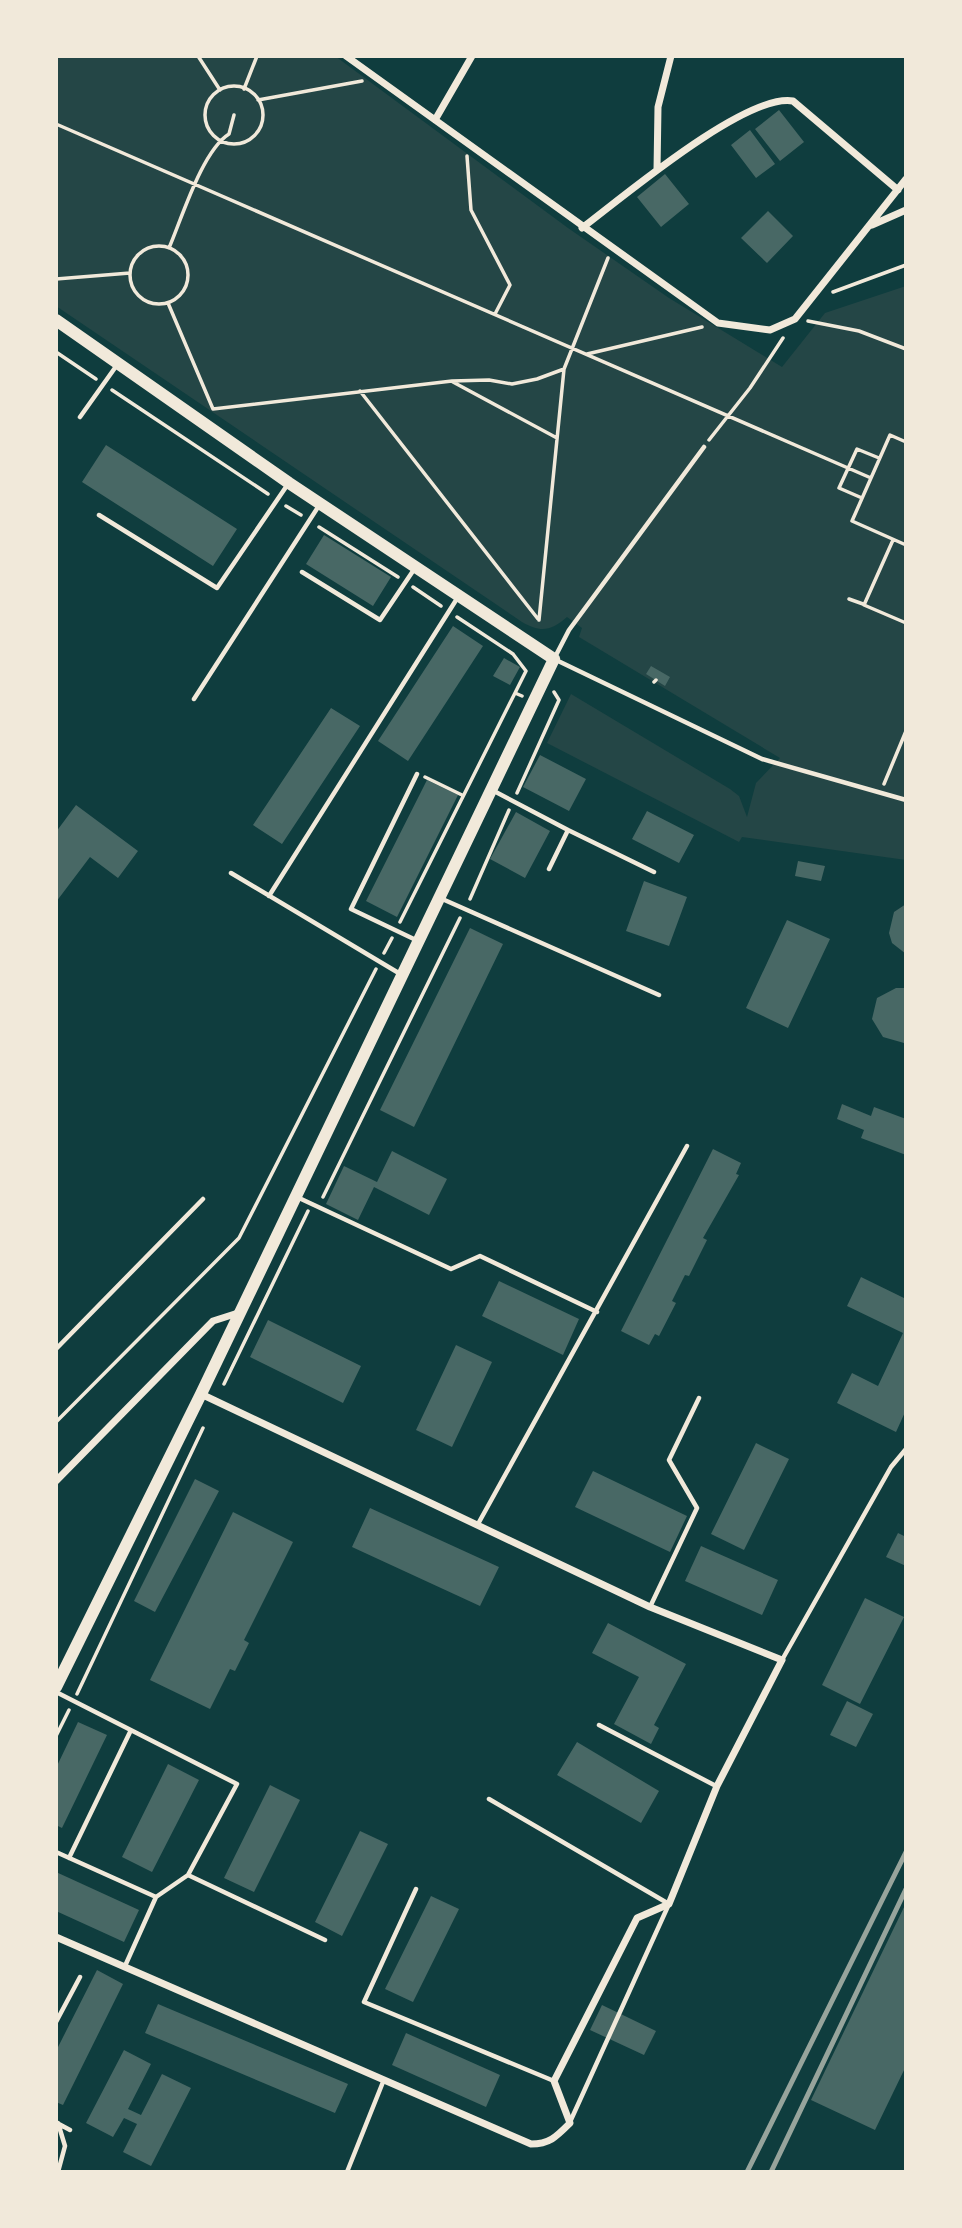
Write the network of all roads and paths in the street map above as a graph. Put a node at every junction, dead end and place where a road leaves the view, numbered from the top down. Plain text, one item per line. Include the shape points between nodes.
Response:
1 (198, 56) edge
2 (257, 56) edge
3 (346, 56) edge
4 (472, 56) edge
5 (671, 56) edge
6 (378, 79) junction
7 (244, 89) junction
8 (220, 90) junction
9 (258, 100) junction
10 (234, 115) dead end
11 (435, 120) junction
12 (56, 124) edge
13 (219, 140) junction
14 (466, 144) junction
15 (657, 170) junction
16 (906, 178) edge
17 (195, 185) junction
18 (898, 190) junction
19 (906, 210) edge
20 (868, 227) junction
21 (582, 228) junction
22 (169, 248) junction
23 (612, 249) junction
24 (906, 265) edge
25 (130, 273) junction
26 (56, 279) edge
27 (811, 300) junction
28 (168, 303) junction
29 (495, 314) junction
30 (795, 319) junction
31 (56, 320) edge
32 (718, 323) junction
33 (574, 348) junction
34 (906, 349) edge
35 (587, 354) junction
36 (117, 365) junction
37 (564, 369) junction
38 (452, 381) junction
39 (360, 391) junction
40 (80, 417) dead end
41 (725, 417) junction
42 (557, 438) junction
43 (906, 442) edge
44 (704, 447) joint
45 (879, 458) junction
46 (848, 469) junction
47 (871, 478) junction
48 (289, 483) junction
49 (862, 498) junction
50 (320, 503) junction
51 (100, 515) dead end
52 (893, 539) junction
53 (906, 545) edge
54 (416, 567) junction
55 (302, 572) dead end
56 (459, 596) junction
57 (849, 599) dead end
58 (864, 605) junction
59 (539, 620) junction
60 (906, 623) edge
61 (522, 640) junction
62 (554, 659) junction
63 (194, 699) dead end
64 (533, 701) junction
65 (555, 710) dead end
66 (906, 731) edge
67 (417, 774) joint
68 (491, 789) junction
69 (880, 793) junction
70 (463, 796) dead end
71 (906, 800) edge
72 (568, 830) junction
73 (549, 869) dead end
74 (654, 872) dead end
75 (231, 873) dead end
76 (269, 896) junction
77 (439, 898) junction
78 (419, 942) junction
79 (402, 976) junction
80 (659, 995) dead end
81 (687, 1146) dead end
82 (295, 1196) junction
83 (204, 1199) dead end
84 (239, 1238) dead end
85 (597, 1312) junction
86 (238, 1313) junction
87 (56, 1349) edge
88 (201, 1394) junction
89 (699, 1398) dead end
90 (56, 1422) edge
91 (906, 1449) edge
92 (56, 1481) edge
93 (478, 1524) junction
94 (650, 1607) junction
95 (782, 1660) junction
96 (56, 1690) edge
97 (598, 1725) dead end
98 (131, 1730) junction
99 (717, 1786) junction
100 (489, 1799) dead end
101 (56, 1852) edge
102 (69, 1858) junction
103 (188, 1875) junction
104 (416, 1889) dead end
105 (156, 1898) junction
106 (669, 1904) junction
107 (56, 1937) edge
108 (325, 1940) dead end
109 (124, 1967) junction
110 (79, 1978) dead end
111 (56, 2022) edge
112 (554, 2081) junction
113 (383, 2082) junction
114 (57, 2123) edge
115 (570, 2123) junction
116 (70, 2130) dead end
117 (58, 2172) edge
118 (347, 2172) edge

1 - 8 path
2 - 7 path
3 - 6 street
4 - 11 street
5 - 15 street via 658,107
6 - 9 path
6 - 11 street
7 - 8 path
7 - 9 path
8 - 13 path via 205,113 209,131
9 - 13 path via 263,113 258,132 243,143
10 - 13 path via 229,134
11 - 14 street
12 - 17 path
13 - 17 path
14 - 21 street
14 - 29 path via 471,210 510,285
15 - 18 street via 754,108 781,99 793,101
15 - 21 street
16 - 18 street
17 - 22 path
17 - 29 path
18 - 20 street
19 - 20 street
20 - 27 street
21 - 23 street
22 - 25 path via 146,250
22 - 28 path via 181,256 188,273 183,292
23 - 32 street
23 - 33 path
24 - 27 path
25 - 26 path
25 - 28 path via 141,298
27 - 30 street
28 - 39 path via 213,409
29 - 33 path
30 - 32 street via 770,330
30 - 34 path via 859,331
30 - 41 path
31 - 36 street
32 - 35 path
33 - 35 path
33 - 37 path
35 - 41 path
36 - 40 lane
36 - 48 street
37 - 38 path via 512,384
37 - 42 path
38 - 39 path
38 - 42 path
39 - 59 path
41 - 44 path
41 - 46 path
42 - 59 path
43 - 45 path via 890,435
44 - 62 lane via 569,630
45 - 46 path via 857,449
45 - 47 path
46 - 47 path
46 - 49 path via 839,488
47 - 49 path
48 - 50 street
48 - 51 lane via 217,588
49 - 52 path via 852,521
50 - 54 street
50 - 63 lane
52 - 53 path
52 - 58 path
54 - 55 lane via 380,620
54 - 56 street
56 - 61 street
56 - 76 lane
57 - 58 path
58 - 60 path
59 - 61 path via 530,625
61 - 62 street
61 - 64 path via 513,654 526,671 514,693
62 - 64 street
62 - 69 lane via 762,759
64 - 65 path
64 - 68 street
66 - 69 path
67 - 70 path
67 - 78 lane via 351,909
68 - 72 lane
68 - 77 street
69 - 71 lane
72 - 73 lane
72 - 74 lane
75 - 76 lane
76 - 79 lane
77 - 78 street
77 - 80 lane
78 - 79 street
79 - 82 street
81 - 85 lane
82 - 85 lane via 451,1269 480,1256
82 - 86 street
83 - 87 lane
84 - 90 path
85 - 93 lane
86 - 88 street
86 - 92 street via 213,1321
88 - 93 street
88 - 96 street
89 - 94 lane via 669,1460 697,1508
91 - 95 lane via 891,1467
93 - 94 street
94 - 95 street
95 - 99 street
96 - 98 lane
97 - 99 lane
98 - 102 lane
98 - 103 lane via 237,1784
99 - 106 street
100 - 106 lane
101 - 102 lane
102 - 105 lane
103 - 105 lane
103 - 108 lane
104 - 112 lane via 364,2002
105 - 109 lane
106 - 112 street via 637,1918
106 - 115 lane
107 - 109 street
109 - 113 street
110 - 111 lane
112 - 115 street
113 - 115 street via 531,2144 554,2140
113 - 118 lane
114 - 116 lane
114 - 117 lane via 65,2146

